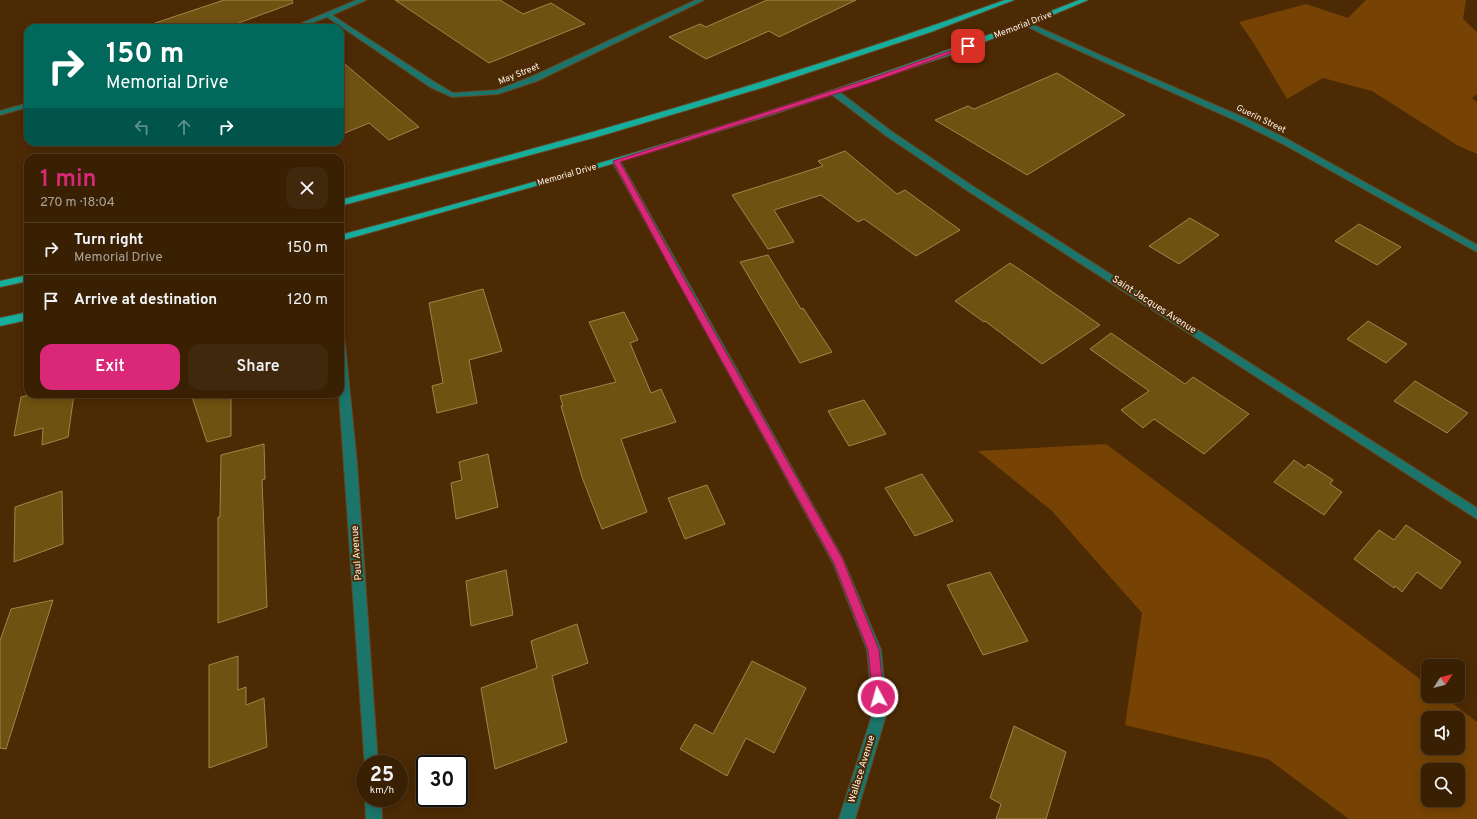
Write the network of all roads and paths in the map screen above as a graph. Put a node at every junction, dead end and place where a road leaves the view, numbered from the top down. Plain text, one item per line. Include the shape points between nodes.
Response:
1 (363, 0) edge
2 (701, 0) edge
3 (1011, 0) edge
4 (1085, 0) edge
5 (327, 14) junction
6 (303, 24) edge
7 (342, 24) edge
8 (1027, 24) junction
9 (344, 25) edge
10 (834, 92) junction
11 (24, 106) edge
12 (0, 113) edge
13 (616, 161) junction
14 (344, 202) edge
15 (344, 237) edge
16 (1477, 249) edge
17 (24, 279) edge
18 (0, 284) edge
19 (24, 317) edge
20 (0, 322) edge
21 (344, 387) edge
22 (1477, 514) edge
23 (370, 755) edge
24 (373, 807) edge
25 (374, 819) edge
26 (847, 819) edge

1 - 5 street
2 - 9 street, May Street via 534,79 498,92 452,95
3 - 14 main road via 855,55 686,108
4 - 8 main road, Memorial Drive
5 - 6 street
5 - 7 street, May Street
8 - 10 main road, Memorial Drive
8 - 16 street, Guerin Street via 1242,120
10 - 13 main road, Memorial Drive
10 - 22 street, Saint Jacques Avenue via 888,133 971,189
11 - 12 street
13 - 15 main road, Memorial Drive
13 - 26 street, Wallace Avenue via 838,561 874,650 880,712
17 - 18 main road
19 - 20 main road
21 - 23 street, Paul Avenue
24 - 25 street

